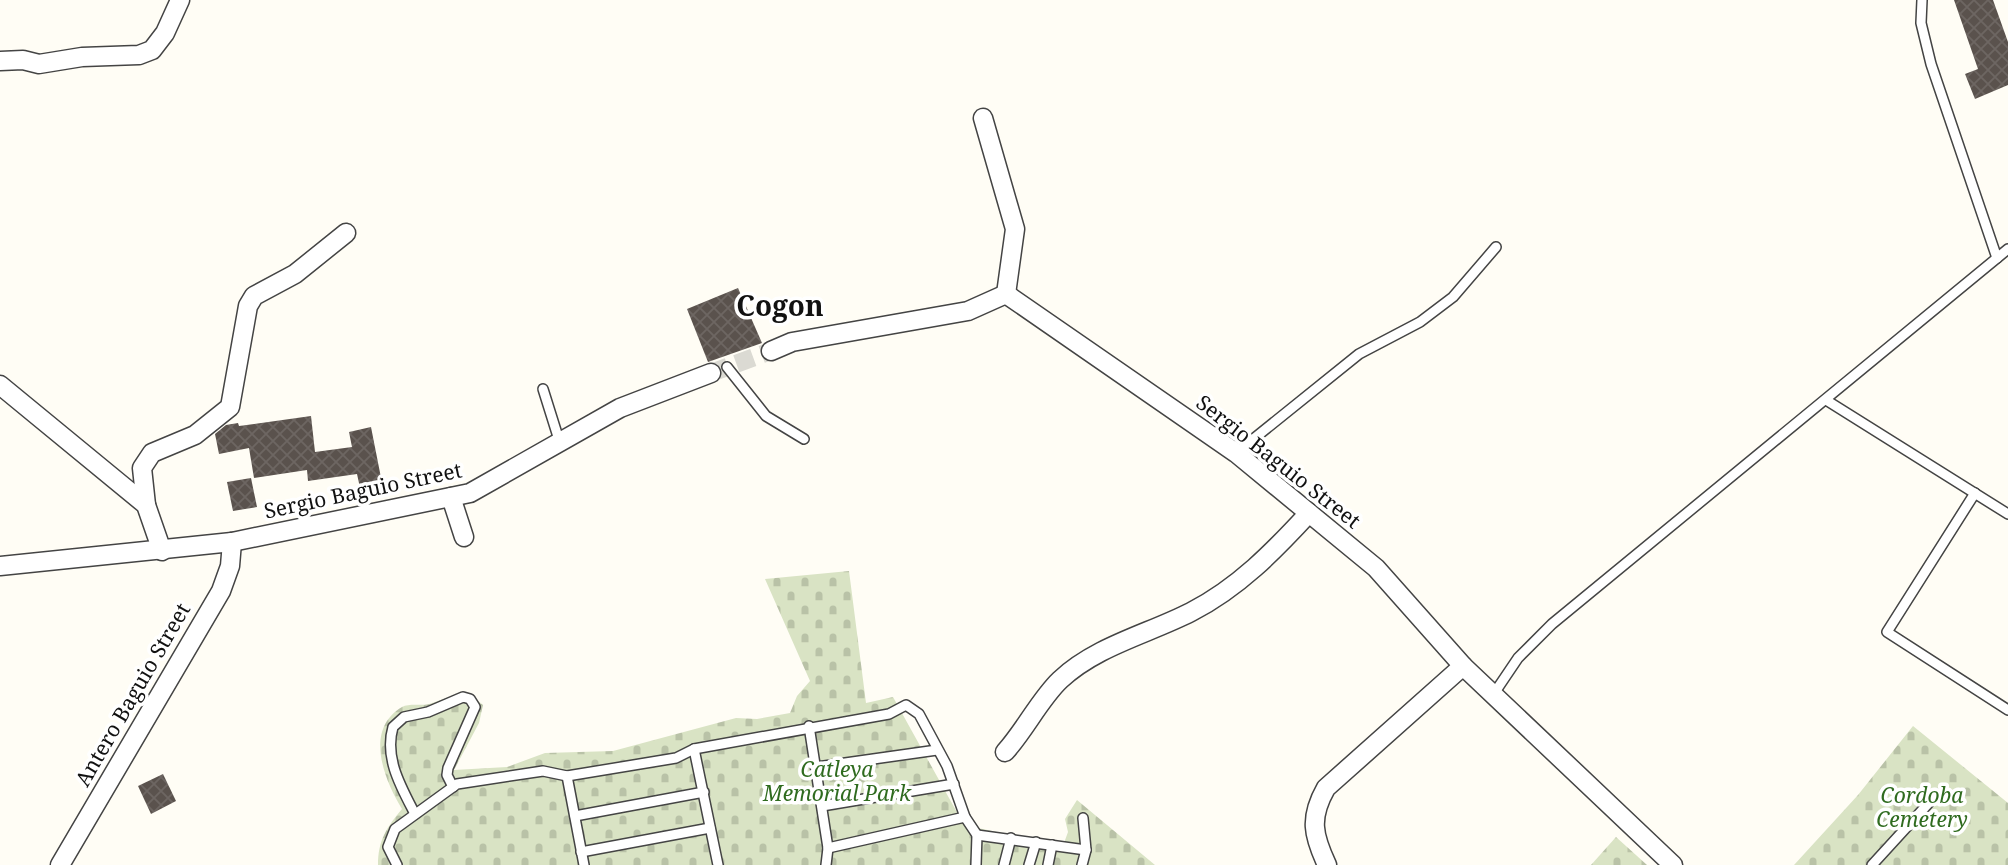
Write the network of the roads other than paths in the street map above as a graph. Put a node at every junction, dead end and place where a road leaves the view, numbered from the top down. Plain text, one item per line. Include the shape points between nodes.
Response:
1 (180, 0) edge
2 (1922, 0) edge
3 (0, 61) edge
4 (983, 118) dead end
5 (346, 233) dead end
6 (1496, 247) dead end
7 (2008, 249) edge
8 (1997, 258) junction
9 (1006, 294) junction
10 (771, 351) tunnel mouth
11 (719, 370) joint
12 (0, 385) edge
13 (543, 389) dead end
14 (1826, 400) junction
15 (804, 439) dead end
16 (559, 440) junction
17 (1236, 453) junction
18 (1975, 493) junction
19 (451, 497) junction
20 (146, 505) junction
21 (1309, 513) junction
22 (2008, 514) edge
23 (464, 537) dead end
24 (232, 542) junction
25 (162, 551) junction
26 (0, 566) edge
27 (1463, 666) junction
28 (1493, 695) junction
29 (2008, 710) edge
30 (809, 726) junction
31 (694, 749) junction
32 (937, 751) junction
33 (1005, 752) dead end
34 (817, 767) junction
35 (567, 776) junction
36 (954, 784) junction
37 (453, 787) junction
38 (704, 792) junction
39 (1937, 794) dead end
40 (822, 806) junction
41 (415, 814) junction
42 (575, 816) junction
43 (965, 817) junction
44 (1083, 818) dead end
45 (710, 828) junction
46 (977, 835) junction
47 (1011, 838) junction
48 (1037, 842) junction
49 (1052, 845) junction
50 (828, 848) junction
51 (1086, 850) junction
52 (581, 852) junction
53 (1671, 864) edge
54 (60, 865) edge
55 (397, 865) edge
56 (584, 865) edge
57 (718, 865) edge
58 (826, 865) edge
59 (976, 865) edge
60 (1004, 865) edge
61 (1028, 865) edge
62 (1048, 865) edge
63 (1082, 865) edge
64 (1327, 865) edge
65 (1872, 865) edge

1 - 3 street via 165,33 152,50 139,55 39,64
2 - 8 lane via 1921,23 1931,64
4 - 9 street via 1015,229
5 - 20 street via 295,274 254,296 248,306 229,407 195,435 152,453 142,468
6 - 17 lane via 1454,297 1420,322 1359,354
7 - 8 lane
8 - 14 lane
9 - 10 street via 968,311 792,342
9 - 17 street, Sergio Baguio Street
11 - 15 lane via 766,416
11 - 16 street, Sergio Baguio Street via 620,408
12 - 20 street
13 - 16 lane
14 - 18 lane
14 - 28 lane via 1535,640
16 - 19 street, Sergio Baguio Street via 470,493
17 - 21 street, Sergio Baguio Street
18 - 22 lane
18 - 29 lane via 1887,632
19 - 23 street
19 - 24 street, Sergio Baguio Street
20 - 25 street
21 - 27 street, Sergio Baguio Street via 1376,568
21 - 33 street via 1240,581 1193,611 1092,656 1059,681
24 - 25 street, Sergio Baguio Street
24 - 54 street, Antero Baguio Street via 221,591
25 - 26 street, Sergio Baguio Street
27 - 28 street, Sergio Baguio Street
27 - 64 street via 1326,788 1314,820
28 - 53 street, Sergio Baguio Street
30 - 31 lane
30 - 32 lane via 889,714 906,705 919,714
30 - 34 lane
31 - 35 lane via 676,758
31 - 38 lane
32 - 34 lane
32 - 36 lane
34 - 40 lane
35 - 37 lane via 531,772
35 - 42 lane
36 - 40 lane
36 - 43 lane
37 - 41 lane
37 - 41 lane via 448,768 475,707 463,697 404,717 393,727 391,753 397,780
38 - 42 lane
38 - 45 lane
39 - 65 lane
40 - 50 lane
41 - 55 lane via 395,829 390,839 388,847
42 - 52 lane
43 - 46 lane
43 - 50 lane
44 - 51 lane
45 - 52 lane
45 - 57 lane
46 - 47 lane
46 - 59 lane
47 - 48 lane
47 - 60 lane
48 - 49 lane
48 - 61 lane
49 - 51 lane
49 - 62 lane
50 - 58 lane
51 - 63 lane
52 - 56 lane

